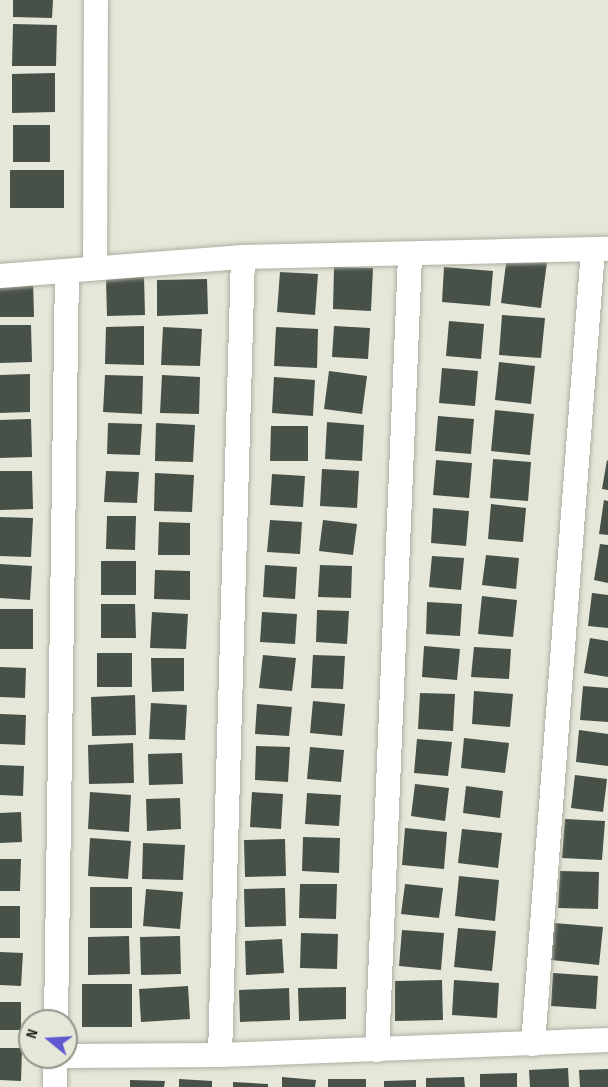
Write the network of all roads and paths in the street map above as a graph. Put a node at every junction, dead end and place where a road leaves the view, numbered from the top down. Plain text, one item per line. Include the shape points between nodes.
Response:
1 (96, 0) edge
2 (600, 249) edge
3 (410, 255) junction
4 (243, 257) junction
5 (95, 267) junction
6 (67, 271) junction
7 (0, 276) edge
8 (56, 1009) edge
9 (608, 1040) edge
10 (533, 1044) junction
11 (377, 1050) junction
12 (220, 1055) junction
13 (78, 1056) edge
14 (56, 1069) edge
15 (55, 1087) edge

1 - 5 street
2 - 3 street
2 - 10 street
3 - 4 street
3 - 11 street
4 - 5 street
4 - 12 street
5 - 6 street
6 - 7 street
6 - 8 street
9 - 10 street
10 - 11 street
11 - 12 street
12 - 13 street
14 - 15 street

